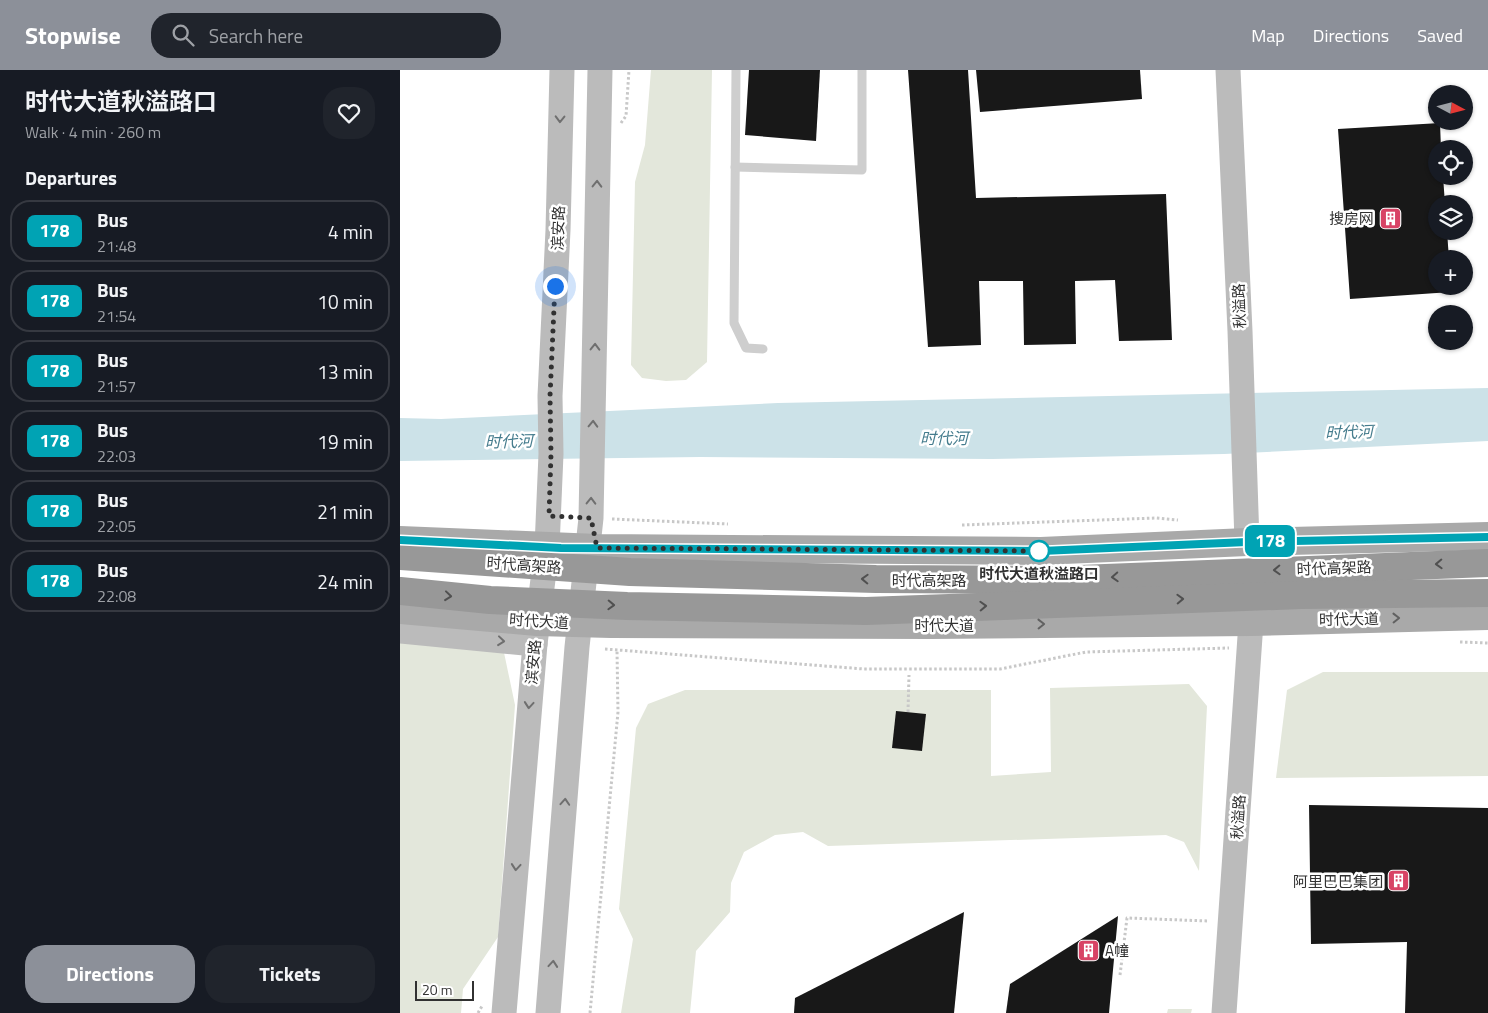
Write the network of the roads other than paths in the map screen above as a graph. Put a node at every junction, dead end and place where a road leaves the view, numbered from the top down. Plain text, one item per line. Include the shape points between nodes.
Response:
1 (562, 70) edge
2 (600, 70) edge
3 (736, 70) edge
4 (862, 70) edge
5 (1228, 70) edge
6 (735, 167) junction
7 (763, 349) dead end
8 (1488, 536) edge
9 (400, 540) edge
10 (1247, 542) junction
11 (547, 547) junction
12 (588, 548) junction
13 (400, 556) edge
14 (1488, 562) edge
15 (400, 591) edge
16 (1488, 593) edge
17 (400, 610) edge
18 (1488, 616) edge
19 (400, 630) edge
20 (536, 633) junction
21 (578, 635) junction
22 (1250, 635) junction
23 (504, 1013) edge
24 (548, 1013) edge
25 (1224, 1013) edge

1 -> 11 main road, 滨安路
12 -> 2 main road
3 - 6 lane
4 - 6 lane via 862,170
5 - 10 main road, 秋溢路
6 - 7 lane via 734,323 746,348
8 - 10 main road
9 - 11 main road
10 - 12 main road via 1041,551
11 - 12 main road
11 - 20 main road, 滨安路
12 - 21 main road
14 -> 13 highway, 时代高架路, bridge via 1054,580 896,580 630,572
15 -> 16 highway, 时代高架路, bridge via 490,600 627,606 866,611 1291,595
17 - 20 main road, 时代大道
22 -> 18 main road, 时代大道
19 -> 20 main road
20 - 21 main road, 时代大道
20 -> 23 main road, 滨安路
21 -> 22 main road, 时代大道 via 611,624 930,625
24 -> 21 main road
22 - 25 main road, 秋溢路

